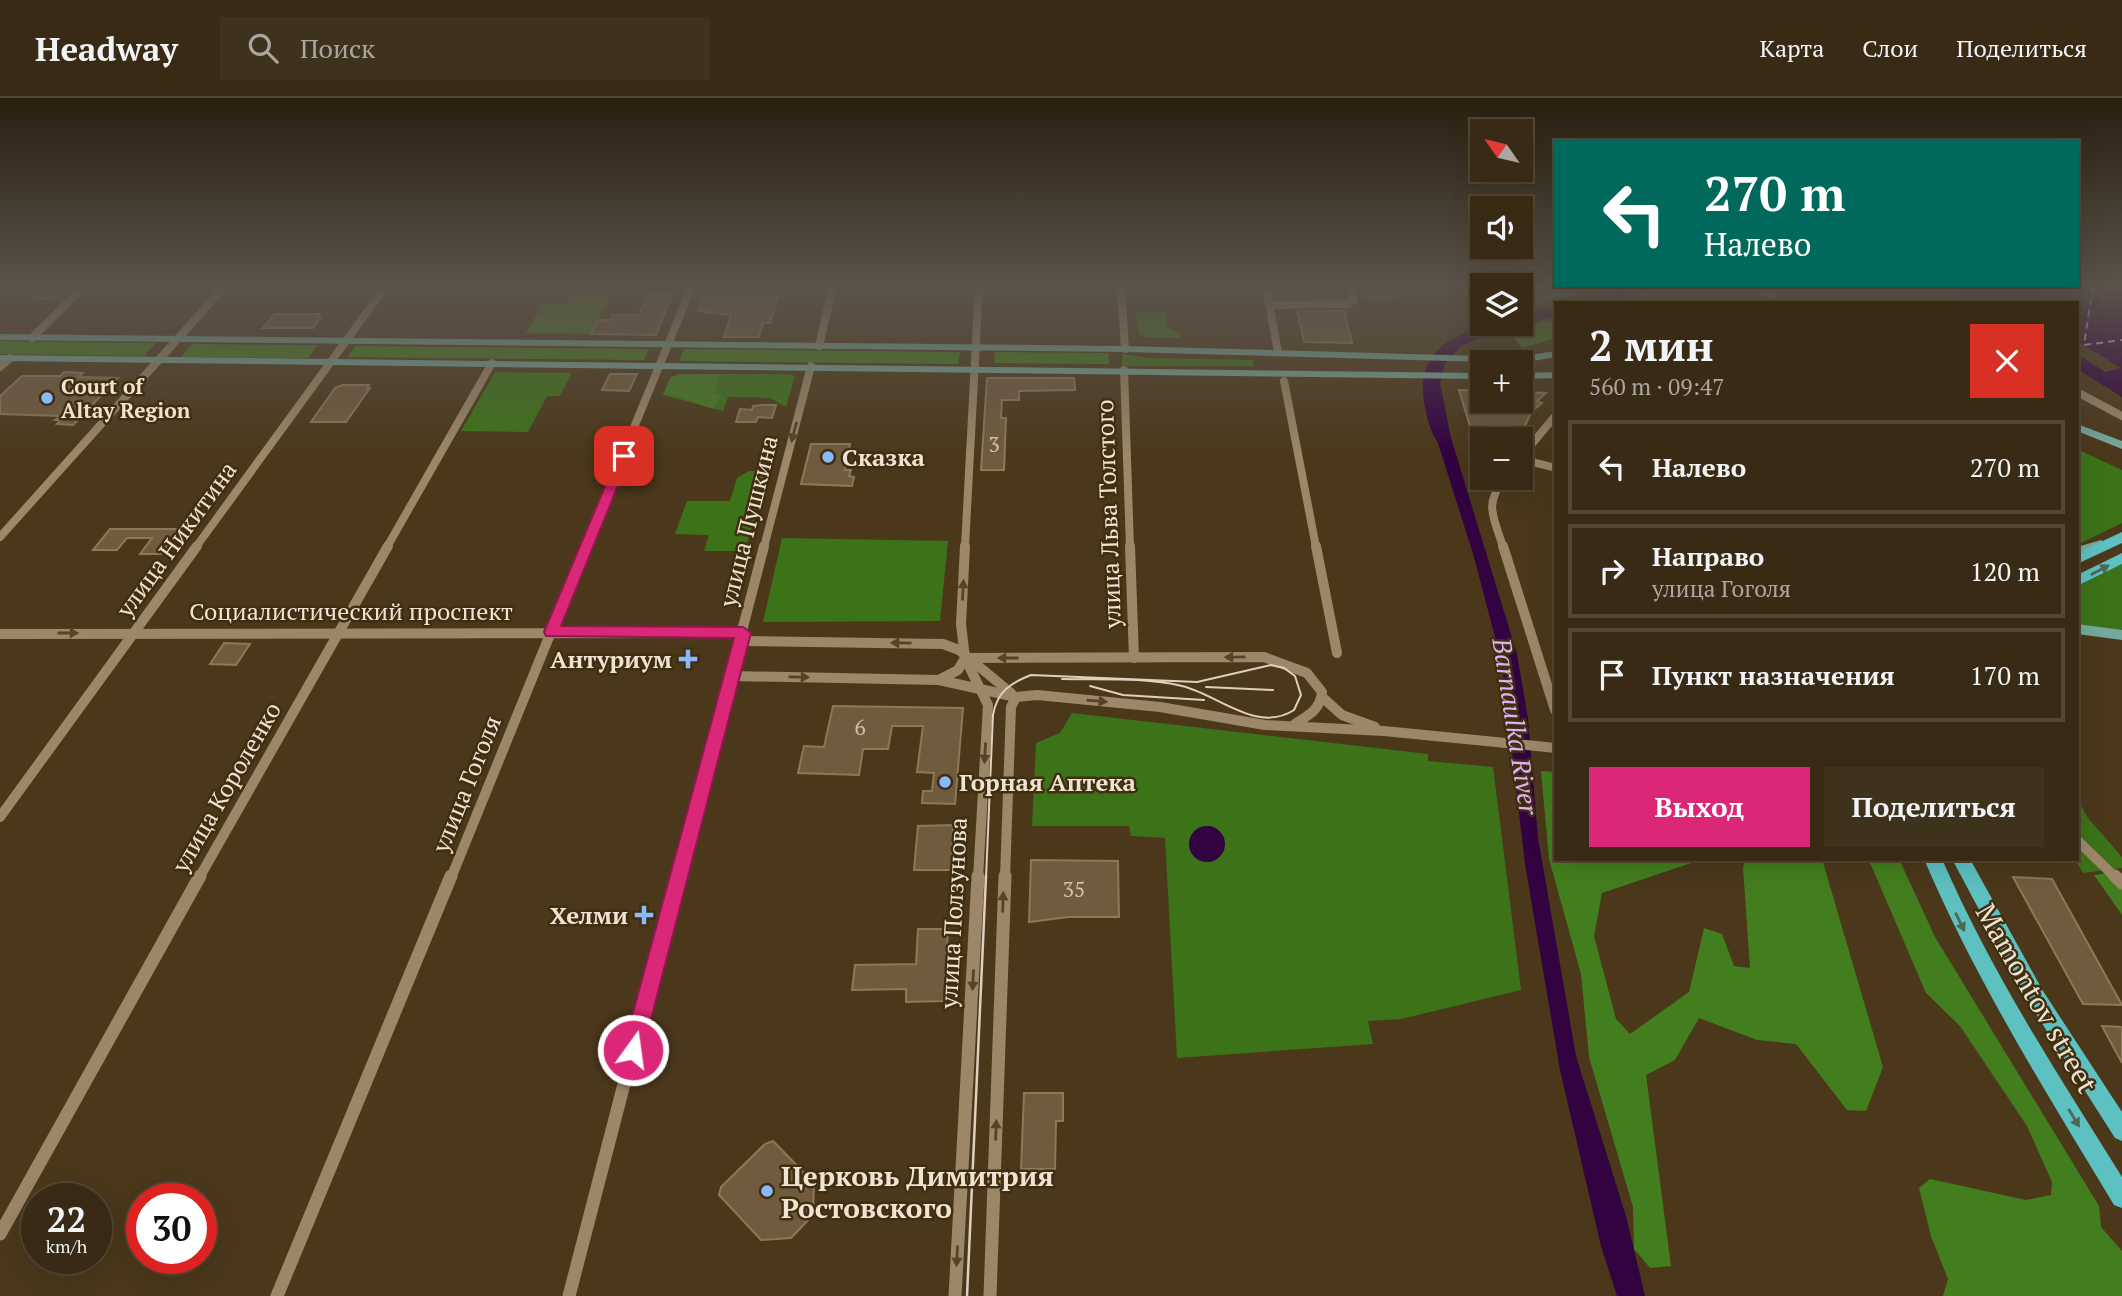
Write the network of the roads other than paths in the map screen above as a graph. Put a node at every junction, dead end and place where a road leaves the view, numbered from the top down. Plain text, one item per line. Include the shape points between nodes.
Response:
1 (174, 342) edge
2 (346, 342) edge
3 (444, 342) edge
4 (820, 342) edge
5 (976, 342) edge
6 (1125, 342) edge
7 (1276, 342) edge
8 (669, 344) junction
9 (819, 345) junction
10 (976, 347) junction
11 (1125, 349) junction
12 (1278, 352) junction
13 (1553, 355) edge
14 (5, 358) edge
15 (158, 359) junction
16 (331, 361) junction
17 (492, 363) junction
18 (661, 365) junction
19 (811, 366) junction
20 (0, 368) edge
21 (975, 368) junction
22 (1124, 369) junction
23 (1554, 371) edge
24 (1554, 373) edge
25 (1470, 375) edge
26 (1533, 375) edge
27 (1282, 376) junction
28 (2079, 393) edge
29 (2122, 416) edge
30 (1554, 417) edge
31 (2079, 422) edge
32 (2079, 428) edge
33 (2122, 439) edge
34 (1533, 443) edge
35 (2122, 445) edge
36 (1533, 461) edge
37 (1554, 467) edge
38 (1495, 490) edge
39 (0, 537) edge
40 (2119, 538) edge
41 (2079, 551) edge
42 (2079, 558) edge
43 (2122, 558) edge
44 (2079, 580) edge
45 (2079, 629) edge
46 (339, 632) junction
47 (551, 632) junction
48 (133, 633) junction
49 (0, 634) edge
50 (2122, 635) edge
51 (742, 637) junction
52 (1337, 653) dead end
53 (965, 658) junction
54 (1134, 658) junction
55 (731, 676) junction
56 (939, 680) junction
57 (979, 687) junction
58 (1322, 697) junction
59 (1013, 702) junction
60 (1554, 707) edge
61 (1292, 726) junction
62 (1384, 731) junction
63 (1554, 748) edge
64 (0, 817) edge
65 (2079, 842) edge
66 (1934, 861) edge
67 (1962, 861) edge
68 (2122, 883) edge
69 (2103, 1101) junction
70 (2122, 1124) edge
71 (2122, 1131) edge
72 (2122, 1197) edge
73 (0, 1234) edge
74 (277, 1296) edge
75 (569, 1296) edge
76 (955, 1296) edge
77 (990, 1296) edge

1 - 15 street
2 - 16 street, улица Никитина
3 - 8 main road
4 - 9 street
5 - 10 street, улица Ползунова
6 - 11 street
7 - 12 street
8 - 9 main road
8 - 18 street, улица Гоголя
9 - 10 main road
10 - 11 main road
10 - 21 street, улица Ползунова
11 - 12 main road
12 - 13 main road via 1532,360
12 - 27 main road
13 - 23 main road via 1545,362
14 - 15 main road
14 - 20 street
15 - 16 main road
15 - 39 street
16 - 17 main road
16 - 48 street, улица Никитина
17 - 18 main road
17 - 46 street, улица Короленко
18 - 19 main road
18 - 47 street, улица Гоголя
19 - 21 main road
19 -> 51 street, улица Пушкина
21 - 22 main road
53 -> 21 street, улица Ползунова via 961,624
22 - 27 main road
22 - 54 street, улица Льва Толстого
24 - 26 main road
25 - 27 main road via 1401,372
27 - 52 street
28 - 29 street
30 - 34 street
31 - 33 main road
32 - 35 main road
36 - 37 street
38 - 60 street via 1490,505
40 - 41 main road
40 - 42 highway
44 -> 43 highway
45 - 50 main road
46 - 47 street, Социалистический проспект
46 - 48 street, Социалистический проспект
46 - 73 street, улица Короленко
47 - 51 street, Социалистический проспект
47 - 74 street, улица Гоголя
49 -> 48 street, Социалистический проспект
48 - 64 street, улица Никитина
53 -> 51 street, Социалистический проспект via 943,643
51 - 55 street, улица Пушкина
54 -> 53 street, Социалистический проспект
53 - 56 street via 958,670
53 - 57 street, улица Ползунова
53 - 59 street
58 -> 54 street, Социалистический проспект via 1313,677 1284,659
55 -> 56 street
55 - 75 street, улица Пушкина
56 - 57 street
57 - 59 street
57 -> 76 street, улица Ползунова via 988,705
58 - 61 street via 1318,709
58 - 62 street via 1342,715
59 -> 61 street via 1029,695
77 -> 59 street, улица Ползунова
61 - 62 street
62 - 63 street
65 - 68 street
66 -> 72 highway, Mamontov street via 1997,992
67 - 69 highway via 2029,985
69 - 70 highway
69 - 71 highway

